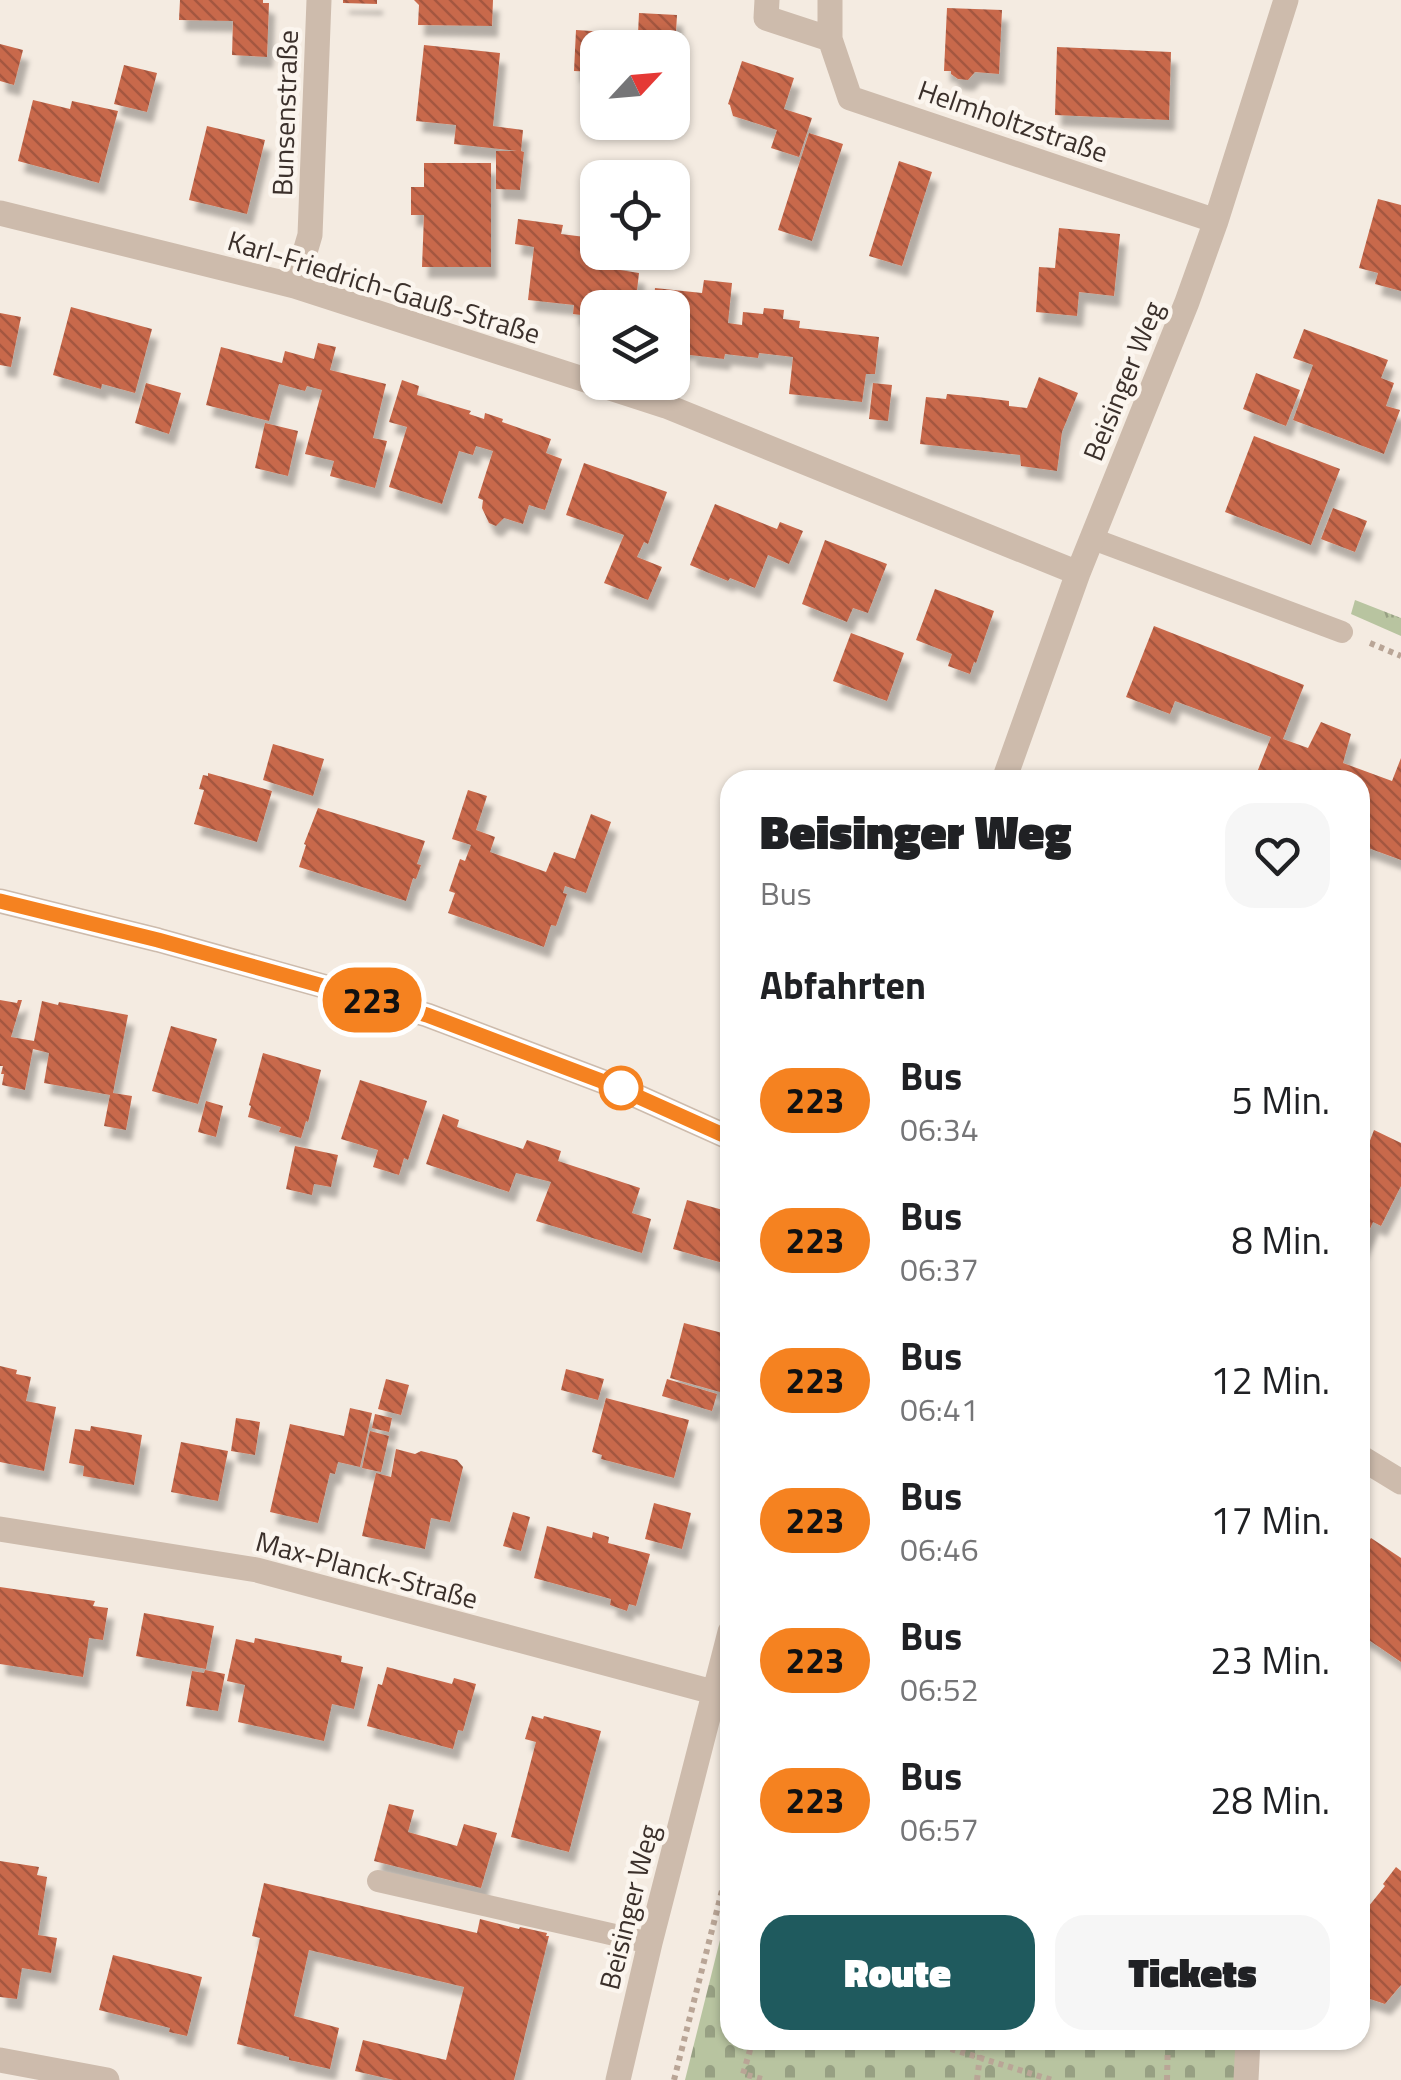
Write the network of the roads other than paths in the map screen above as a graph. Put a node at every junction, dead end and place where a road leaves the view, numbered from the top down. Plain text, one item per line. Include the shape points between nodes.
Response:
1 (319, 0) edge
2 (766, 0) edge
3 (830, 0) edge
4 (1286, 0) edge
5 (830, 39) junction
6 (0, 213) edge
7 (1216, 221) junction
8 (295, 286) junction
9 (1093, 540) junction
10 (1078, 573) junction
11 (1342, 632) dead end
12 (1008, 770) edge
13 (0, 901) edge
14 (720, 1134) edge
15 (1370, 1463) edge
16 (1401, 1482) edge
17 (0, 1528) edge
18 (720, 1667) edge
19 (713, 1692) junction
20 (378, 1881) dead end
21 (650, 1943) junction
22 (1248, 2050) edge
23 (0, 2060) edge
24 (107, 2080) edge
25 (618, 2080) edge
26 (1246, 2080) edge

1 - 8 street, Bunsenstraße via 310,235
2 - 5 street via 766,18
3 - 5 street, Helmholtzstraße
4 - 7 street, Beisinger Weg
5 - 7 street, Helmholtzstraße via 850,98
6 - 8 street, Karl-Friedrich-Gauß-Straße
7 - 9 street, Beisinger Weg
8 - 10 street, Karl-Friedrich-Gauß-Straße via 666,406
9 - 10 street, Beisinger Weg
9 - 11 lane
10 - 12 street, Beisinger Weg
13 - 14 street via 427,1015
15 - 16 street
17 - 19 street, Max-Planck-Straße via 257,1570
18 - 19 street, Beisinger Weg
19 - 21 street, Beisinger Weg
20 - 21 lane
21 - 25 street, Beisinger Weg
22 - 26 street
23 - 24 street

